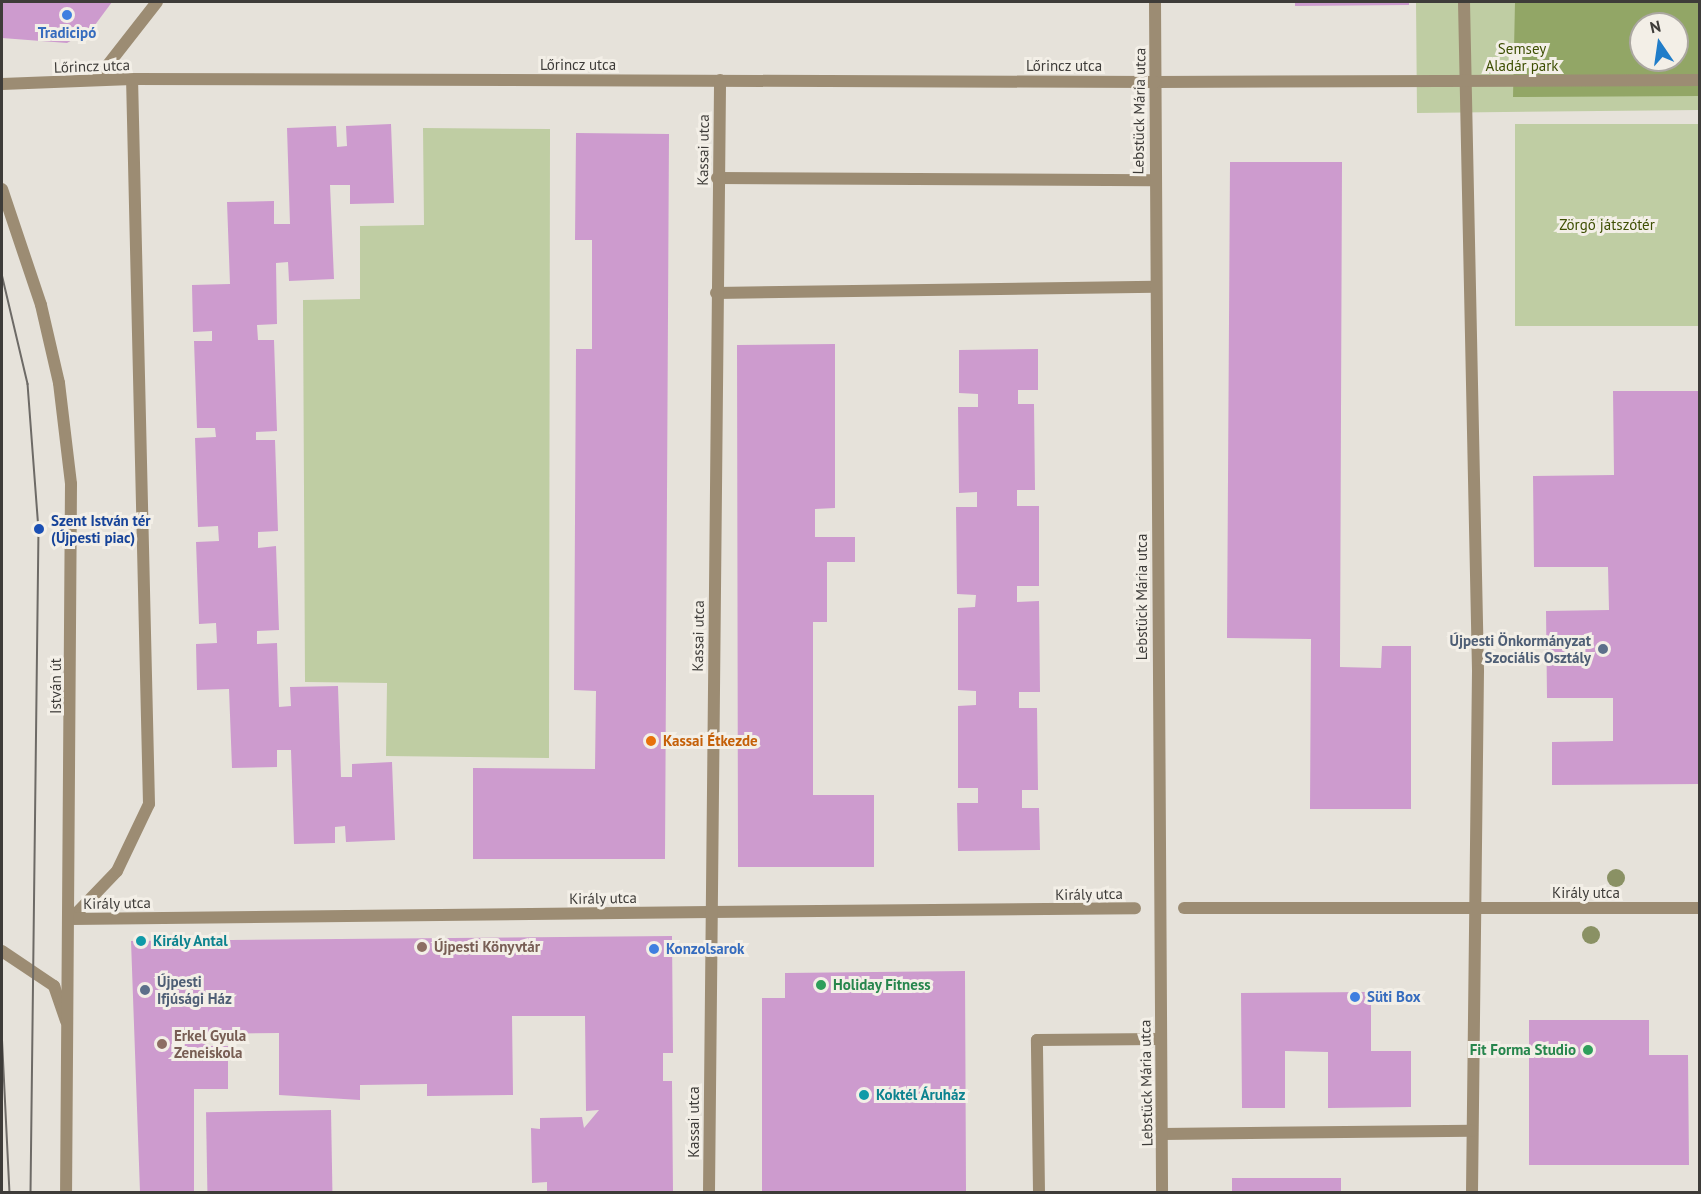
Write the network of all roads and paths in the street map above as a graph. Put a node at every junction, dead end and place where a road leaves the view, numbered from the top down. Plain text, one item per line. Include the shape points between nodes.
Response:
1 (157, 2) edge
2 (1155, 2) edge
3 (1464, 2) edge
4 (132, 79) junction
5 (96, 80) junction
6 (720, 80) junction
7 (1465, 80) junction
8 (1700, 80) edge
9 (1155, 82) junction
10 (2, 84) edge
11 (717, 178) junction
12 (1153, 180) junction
13 (2, 189) edge
14 (1155, 287) junction
15 (716, 293) junction
16 (1184, 908) dead end
17 (1700, 908) edge
18 (1135, 909) dead end
19 (1473, 909) junction
20 (710, 912) junction
21 (71, 919) junction
22 (2, 951) edge
23 (66, 1022) junction
24 (1160, 1039) junction
25 (1472, 1131) junction
26 (1162, 1134) junction
27 (66, 1192) edge
28 (709, 1192) edge
29 (1039, 1192) edge
30 (1162, 1192) edge
31 (1472, 1192) edge

1 - 5 street
2 - 9 street, Lebstück Mária utca
3 - 7 street
4 - 5 street, Lőrincz utca
4 - 6 street, Lőrincz utca
4 - 21 street via 149,804 117,871
5 - 10 street, Lőrincz utca
6 - 9 street, Lőrincz utca
6 - 11 street, Kassai utca
7 - 8 street, Lőrincz utca
7 - 9 street, Lőrincz utca
7 - 19 street via 1478,671
9 - 12 street, Lebstück Mária utca
11 - 12 street
11 - 15 street, Kassai utca
12 - 14 street, Lebstück Mária utca
13 - 21 street, István út via 41,305 59,383 71,484
14 - 15 street
14 - 24 street, Lebstück Mária utca
15 - 20 street, Kassai utca
16 - 19 street, Király utca
17 - 19 street, Király utca
18 - 20 street, Király utca
19 - 25 street
20 - 21 street, Király utca
20 - 28 street, Kassai utca
21 - 23 street, István út
22 - 23 street via 54,986
23 - 27 street, István út
24 - 26 street, Lebstück Mária utca
24 - 29 street via 1037,1040
25 - 26 street
25 - 31 street
26 - 30 street, Lebstück Mária utca

